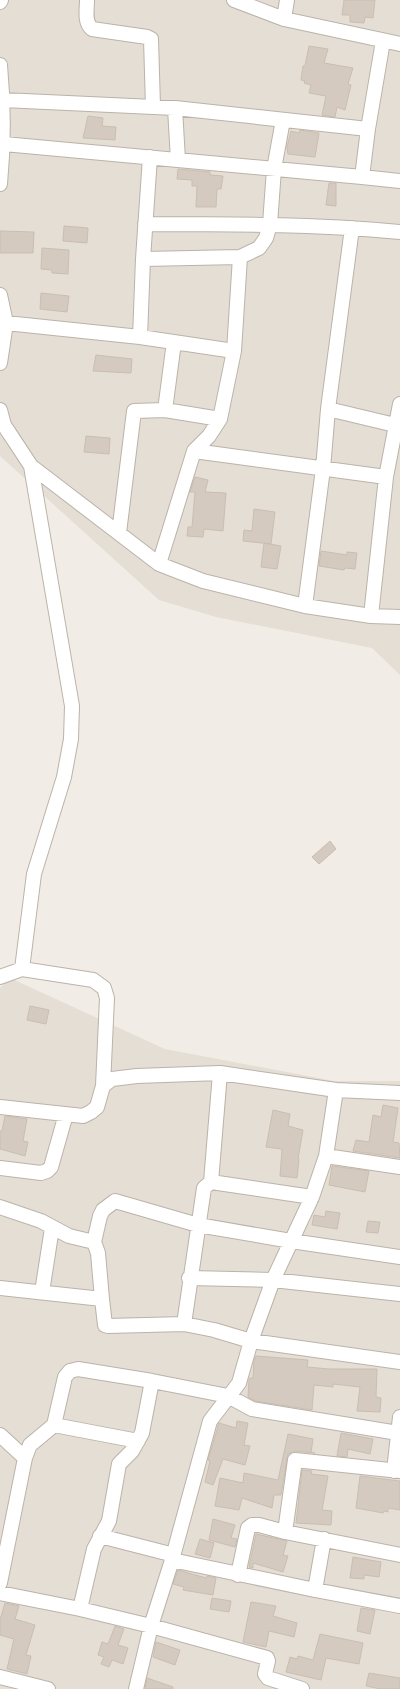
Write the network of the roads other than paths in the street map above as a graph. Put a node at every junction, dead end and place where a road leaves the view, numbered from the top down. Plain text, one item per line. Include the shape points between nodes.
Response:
1 (87, 0) edge
2 (234, 0) edge
3 (287, 0) edge
4 (284, 20) junction
5 (383, 41) junction
6 (400, 44) edge
7 (0, 65) edge
8 (4, 100) junction
9 (153, 107) junction
10 (175, 108) junction
11 (283, 120) junction
12 (368, 129) junction
13 (4, 144) junction
14 (150, 157) junction
15 (178, 160) junction
16 (274, 169) junction
17 (362, 177) junction
18 (400, 181) edge
19 (0, 184) edge
20 (145, 224) junction
21 (270, 224) junction
22 (352, 228) junction
23 (400, 232) edge
24 (240, 257) junction
25 (143, 258) junction
26 (0, 295) edge
27 (6, 323) junction
28 (140, 337) junction
29 (174, 342) junction
30 (234, 351) junction
31 (0, 363) edge
32 (400, 408) edge
33 (328, 409) junction
34 (0, 410) edge
35 (165, 410) junction
36 (220, 419) junction
37 (395, 425) junction
38 (194, 451) junction
39 (31, 466) junction
40 (323, 469) junction
41 (386, 477) junction
42 (118, 533) junction
43 (160, 564) junction
44 (305, 606) junction
45 (371, 616) junction
46 (400, 617) edge
47 (22, 969) junction
48 (0, 977) edge
49 (220, 1073) junction
50 (103, 1086) junction
51 (336, 1090) junction
52 (400, 1093) edge
53 (0, 1107) edge
54 (66, 1114) junction
55 (326, 1156) junction
56 (400, 1167) edge
57 (0, 1168) edge
58 (212, 1182) junction
59 (312, 1197) junction
60 (0, 1207) edge
61 (198, 1225) junction
62 (52, 1228) junction
63 (291, 1241) junction
64 (94, 1242) junction
65 (400, 1257) edge
66 (189, 1278) junction
67 (272, 1280) junction
68 (0, 1288) edge
69 (42, 1292) junction
70 (400, 1294) edge
71 (102, 1299) junction
72 (184, 1324) junction
73 (250, 1341) junction
74 (400, 1362) edge
75 (152, 1381) junction
76 (228, 1396) junction
77 (400, 1417) edge
78 (54, 1425) junction
79 (398, 1433) junction
80 (0, 1435) edge
81 (138, 1441) junction
82 (25, 1458) junction
83 (397, 1471) edge
84 (285, 1532) junction
85 (100, 1536) junction
86 (324, 1539) junction
87 (400, 1555) edge
88 (173, 1558) junction
89 (238, 1575) junction
90 (0, 1583) edge
91 (314, 1590) junction
92 (0, 1593) edge
93 (400, 1606) edge
94 (80, 1609) junction
95 (151, 1626) junction
96 (0, 1677) edge
97 (48, 1689) edge
98 (136, 1689) edge
99 (302, 1689) edge

1 - 9 street via 87,21 92,29 151,39
2 - 4 street
3 - 4 street
4 - 5 street
5 - 6 street
5 - 12 street
7 - 8 street
8 - 9 street
8 - 13 street
9 - 10 street
10 - 11 street
10 - 15 street
11 - 12 street
11 - 16 street
12 - 17 street
13 - 14 street
13 - 19 street
14 - 15 street
14 - 20 street
15 - 16 street
16 - 17 street
16 - 21 street
17 - 18 street
20 - 21 street
20 - 25 street
21 - 22 street
21 - 24 street via 259,248
22 - 23 street
22 - 33 street
24 - 25 street
24 - 30 street
25 - 28 street
26 - 27 street
27 - 28 street
27 - 31 street
28 - 29 street
29 - 30 street
29 - 35 street
30 - 36 street
32 - 37 street
33 - 37 street
33 - 40 street
34 - 39 street via 4,425
35 - 36 street
35 - 42 street via 136,410 132,413
36 - 38 street
37 - 41 street
38 - 40 street
38 - 43 street
39 - 42 street
39 - 47 street via 72,706 71,739 64,777 34,874
40 - 41 street
40 - 44 street
41 - 45 street
42 - 43 street
43 - 44 street via 203,581
44 - 45 street
45 - 46 street
47 - 48 street
47 - 50 street via 93,980 104,988 107,998
49 - 50 street via 137,1076 112,1079
49 - 51 street
49 - 58 street
50 - 54 street via 91,1112 83,1116
51 - 52 street
51 - 55 street
53 - 54 street
54 - 57 street via 51,1167 47,1171
55 - 56 street
55 - 59 street
58 - 59 street
58 - 61 street via 204,1188
59 - 63 street
60 - 62 street
61 - 63 street
61 - 64 street via 115,1202 103,1210
61 - 66 street
62 - 64 street
62 - 69 street
63 - 65 street
63 - 67 street
64 - 71 street
66 - 67 street
66 - 72 street
67 - 70 street
67 - 73 street
68 - 69 street
69 - 71 street
71 - 72 street via 108,1326
72 - 73 street
73 - 74 street
73 - 76 street via 239,1383
75 - 76 street
75 - 78 street via 78,1369 70,1371 65,1377
75 - 81 street
76 - 79 street via 252,1409
76 - 88 street via 210,1421
77 - 79 street
78 - 81 street
78 - 82 street via 30,1445
79 - 83 street
80 - 82 street
81 - 85 street via 119,1464 109,1521
82 - 90 street
83 - 84 street via 295,1460
84 - 86 street
84 - 89 street via 259,1525 248,1528
85 - 88 street
85 - 94 street
86 - 87 street
86 - 91 street
88 - 89 street
88 - 95 street
89 - 91 street
91 - 93 street
92 - 94 street
94 - 95 street
95 - 98 street
95 - 99 street via 267,1658 265,1674 268,1678
96 - 97 street

